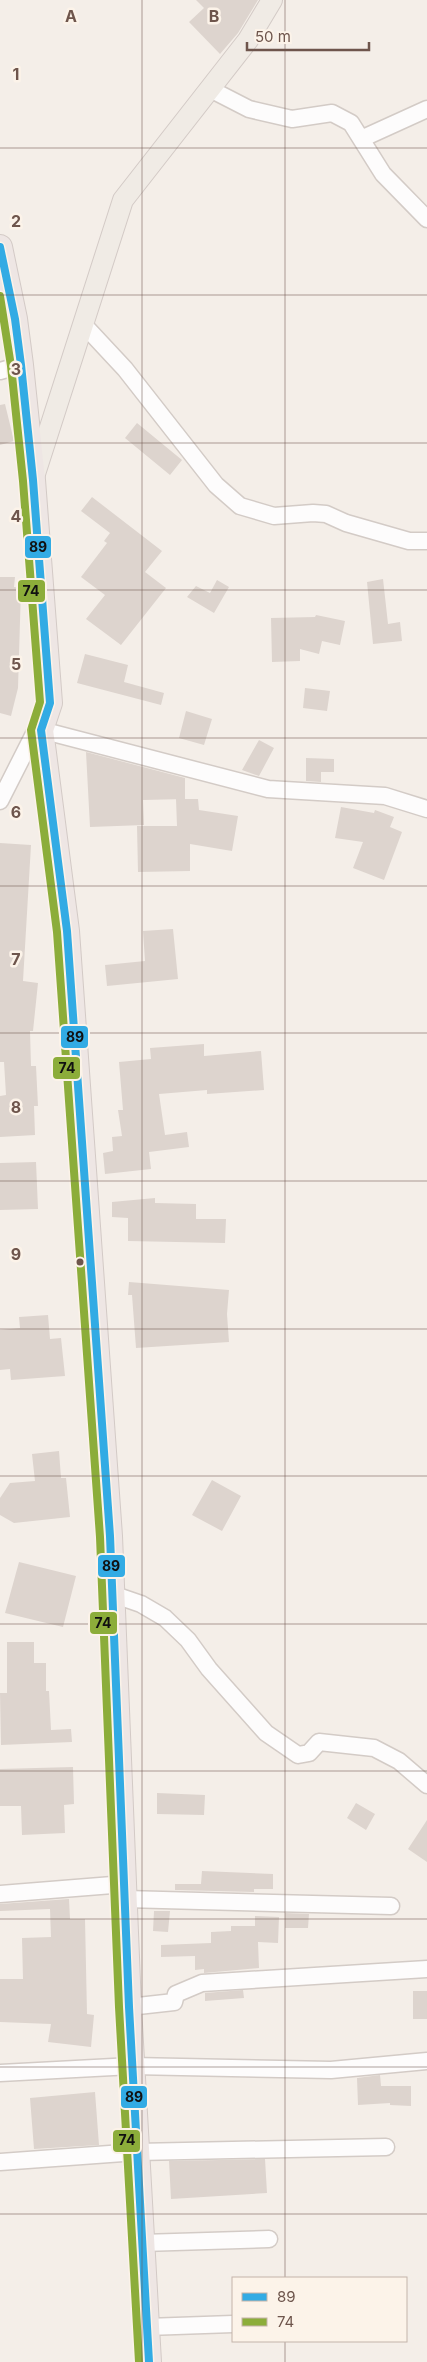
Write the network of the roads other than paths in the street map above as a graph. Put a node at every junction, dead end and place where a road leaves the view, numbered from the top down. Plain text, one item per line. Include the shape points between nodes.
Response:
1 (272, 0) edge
2 (210, 90) junction
3 (427, 109) edge
4 (361, 139) junction
5 (427, 220) edge
6 (0, 247) edge
7 (83, 324) junction
8 (11, 368) edge
9 (33, 480) junction
10 (427, 541) edge
11 (50, 702) junction
12 (42, 730) junction
13 (0, 801) edge
14 (427, 810) edge
15 (112, 1594) junction
16 (427, 1786) edge
17 (125, 1892) junction
18 (0, 1894) edge
19 (391, 1906) dead end
20 (427, 1969) edge
21 (129, 2007) junction
22 (427, 2061) edge
23 (132, 2066) junction
24 (0, 2073) edge
25 (386, 2147) dead end
26 (137, 2152) junction
27 (0, 2162) edge
28 (269, 2239) dead end
29 (142, 2243) junction
30 (232, 2324) edge
31 (147, 2327) junction
32 (149, 2362) edge

1 - 2 main road via 248,40
2 - 4 street via 249,109 292,119 332,113 351,123
2 - 7 main road via 123,200
3 - 4 street
4 - 5 street via 383,174
6 - 8 highway via 15,319
7 - 9 main road
7 - 10 street via 125,369 216,485 240,506 274,516 326,514 410,541
8 - 9 highway
9 - 11 highway
11 - 12 highway
11 - 13 street
12 - 14 street via 268,789 385,796
12 - 15 highway via 67,930
15 - 16 street via 141,1604 165,1618 188,1640 209,1669 266,1733 298,1755 309,1753 319,1742 374,1748 399,1761
15 - 17 highway
17 - 18 street
17 - 19 street
17 - 21 highway
20 - 21 street via 202,1983 176,1994 174,2002
21 - 23 highway
22 - 23 street via 331,2070
23 - 24 street
23 - 26 highway
25 - 26 street
26 - 27 street
26 - 29 highway
28 - 29 street
29 - 31 highway
30 - 31 street
31 - 32 highway

